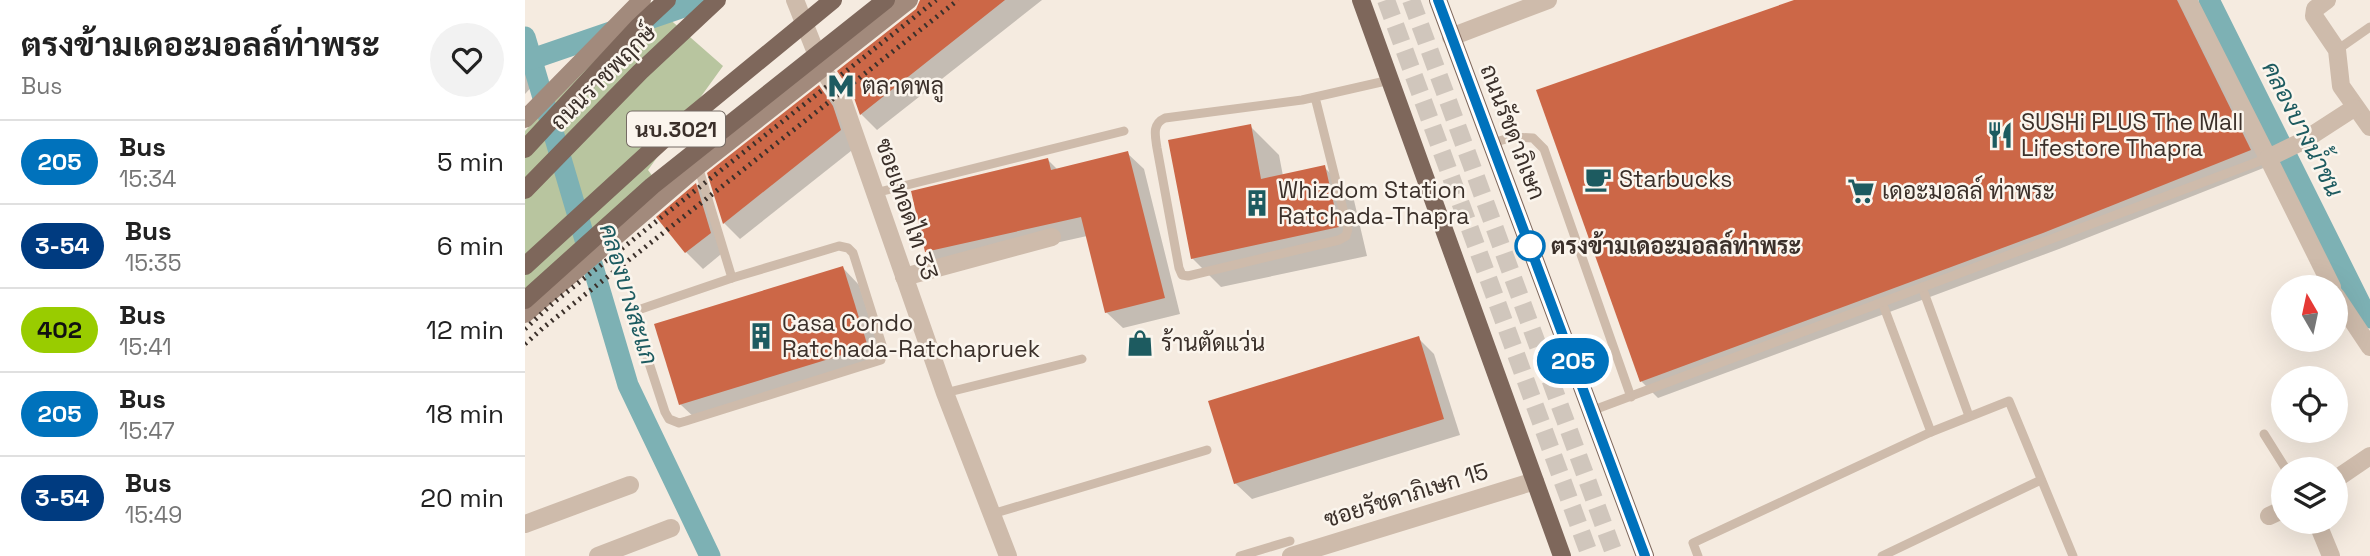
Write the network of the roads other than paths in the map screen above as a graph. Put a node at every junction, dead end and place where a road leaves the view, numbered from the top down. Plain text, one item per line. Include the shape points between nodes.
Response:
1 (642, 0) edge
2 (667, 0) edge
3 (717, 0) edge
4 (795, 0) edge
5 (833, 0) edge
6 (886, 0) edge
7 (909, 0) edge
8 (1361, 0) edge
9 (1438, 0) edge
10 (1548, 0) edge
11 (2188, 0) edge
12 (2327, 0) edge
13 (2370, 27) edge
14 (1451, 37) junction
15 (2337, 50) junction
16 (822, 68) junction
17 (1390, 80) junction
18 (1315, 96) junction
19 (2354, 108) junction
20 (530, 114) edge
21 (2370, 127) edge
22 (1124, 131) dead end
23 (1492, 143) junction
24 (525, 149) edge
25 (2272, 156) junction
26 (698, 166) junction
27 (525, 190) edge
28 (875, 193) junction
29 (1052, 237) dead end
30 (525, 266) edge
31 (2327, 275) edge
32 (904, 277) junction
33 (732, 278) junction
34 (1922, 287) junction
35 (525, 300) edge
36 (1882, 302) junction
37 (525, 314) edge
38 (2349, 316) edge
39 (2370, 347) edge
40 (1082, 359) dead end
41 (946, 393) junction
42 (1631, 397) junction
43 (1591, 411) junction
44 (1969, 416) junction
45 (1931, 432) junction
46 (2264, 434) dead end
47 (1207, 450) dead end
48 (2370, 456) edge
49 (2278, 457) edge
50 (2348, 471) edge
51 (2041, 480) junction
52 (1535, 481) junction
53 (630, 485) dead end
54 (992, 514) junction
55 (525, 524) edge
56 (671, 528) dead end
57 (2322, 534) edge
58 (1291, 549) edge
59 (598, 556) edge
60 (1008, 556) edge
61 (1241, 556) edge
62 (1562, 556) edge
63 (1645, 556) edge
64 (1698, 556) edge
65 (1882, 556) edge
66 (2073, 556) edge
67 (2331, 556) edge

1 - 20 main road, ถนนราชพฤกษ์
2 - 24 main road
3 - 27 main road, ถนนราชพฤกษ์ / นบ.3021
4 - 16 street, ซอยเทอดไท 33
5 - 30 main road, นบ.3021, bridge via 665,138
6 - 35 main road, bridge via 652,186
7 - 16 main road, นบ.3021
8 - 17 main road
9 - 14 main road, ถนนรัชดาภิเษก
10 - 14 street
11 - 25 street
12 - 15 street via 2314,14
13 - 15 lane
14 - 23 main road, ถนนรัชดาภิเษก
15 - 19 street via 2341,86
16 - 26 main road, นบ.3021
16 - 28 street, ซอยเทอดไท 33 via 843,102
17 - 18 lane
17 - 52 main road
18 - 18 lane via 1165,118 1156,124 1182,275 1346,236
19 - 21 street
19 - 25 street
22 - 28 lane
23 - 42 lane via 1533,138 1545,149
23 - 43 main road, ถนนรัชดาภิเษก
25 - 31 street
25 - 34 lane
26 - 33 lane
26 - 37 main road, นบ.3021
28 - 32 street, ซอยเทอดไท 33
29 - 32 street
32 - 41 street, ซอยเทอดไท 33
33 - 33 lane via 839,246 848,248 872,312 882,357 877,363 686,421 672,421 639,334 636,312
34 - 36 lane
34 - 44 lane
36 - 42 lane
36 - 45 lane
38 - 39 street
40 - 41 lane
41 - 54 street, ซอยเทอดไท 33
42 - 43 lane
43 - 63 main road, ถนนรัชดาภิเษก
44 - 45 lane
44 - 51 lane via 2009,401
45 - 64 lane via 1693,543
46 - 49 lane
47 - 54 lane
48 - 50 street
51 - 65 lane
51 - 66 lane
52 - 58 street, ซอยรัชดาภิเษก 15
52 - 62 main road
53 - 55 street
54 - 60 street, ซอยเทอดไท 33
56 - 59 street
57 - 67 street
58 - 61 lane

